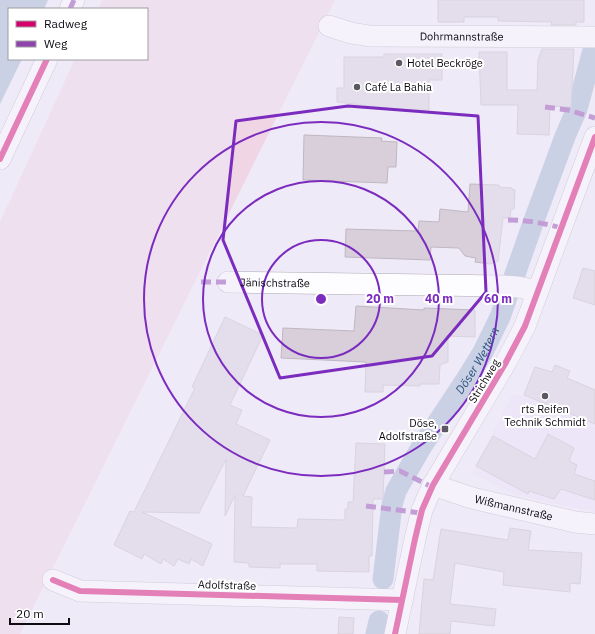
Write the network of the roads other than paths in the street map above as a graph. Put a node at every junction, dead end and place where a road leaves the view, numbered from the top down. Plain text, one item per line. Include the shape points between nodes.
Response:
1 (329, 26) dead end
2 (591, 37) edge
3 (47, 60) edge
4 (595, 137) edge
5 (0, 159) edge
6 (228, 282) dead end
7 (520, 288) junction
8 (433, 485) junction
9 (595, 524) edge
10 (53, 580) dead end
11 (402, 600) junction
12 (395, 634) edge

1 - 2 street, Dohrmannstraße via 370,36
3 - 5 street
4 - 7 street, Strichweg
6 - 7 street, Jänischstraße
7 - 8 street, Strichweg via 525,326 506,364
8 - 9 street, Wißmannstraße via 479,499 575,522
8 - 11 street, Strichweg via 421,513
10 - 11 street, Adolfstraße via 80,590
11 - 12 street, Strichweg

